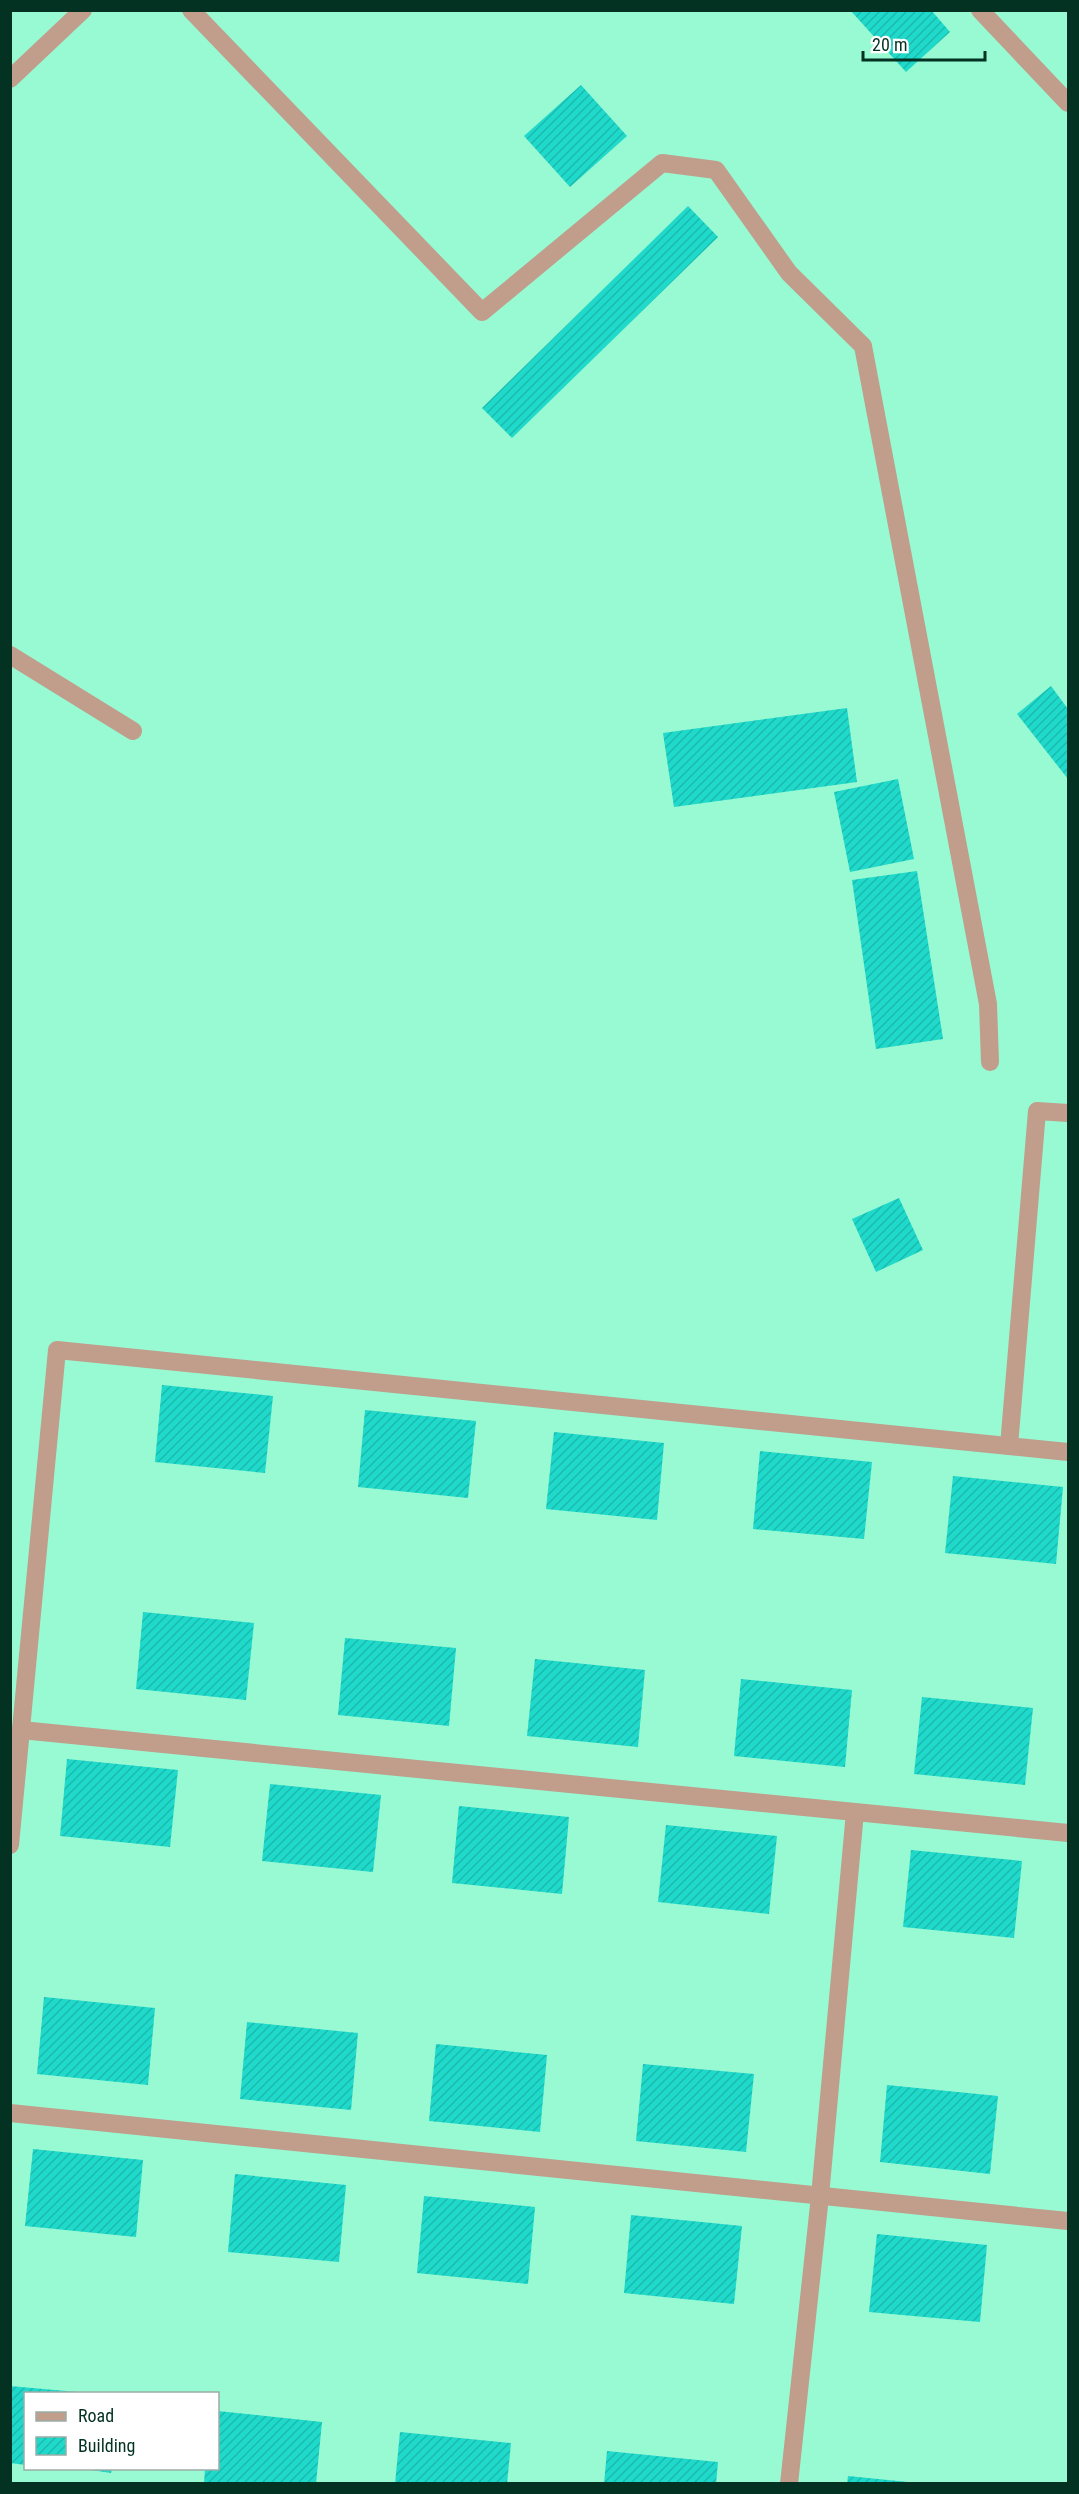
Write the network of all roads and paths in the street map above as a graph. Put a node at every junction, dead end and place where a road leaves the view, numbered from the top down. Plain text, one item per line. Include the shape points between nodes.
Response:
1 (83, 10) edge
2 (191, 10) edge
3 (980, 10) edge
4 (10, 79) edge
5 (1068, 103) edge
6 (10, 655) edge
7 (133, 731) dead end
8 (990, 1062) dead end
9 (1068, 1113) edge
10 (1009, 1446) junction
11 (1068, 1452) edge
12 (21, 1731) junction
13 (855, 1812) junction
14 (1068, 1833) edge
15 (10, 1845) edge
16 (10, 2113) edge
17 (820, 2196) junction
18 (1068, 2221) edge
19 (789, 2484) edge

1 - 4 street
2 - 8 street via 482,312 662,164 716,170 789,273 862,346 988,1004
3 - 5 street
6 - 7 street
9 - 10 street via 1037,1111
10 - 11 street
10 - 12 street via 57,1350
12 - 13 street
12 - 15 street
13 - 14 street
13 - 17 street
16 - 17 street
17 - 18 street
17 - 19 street

